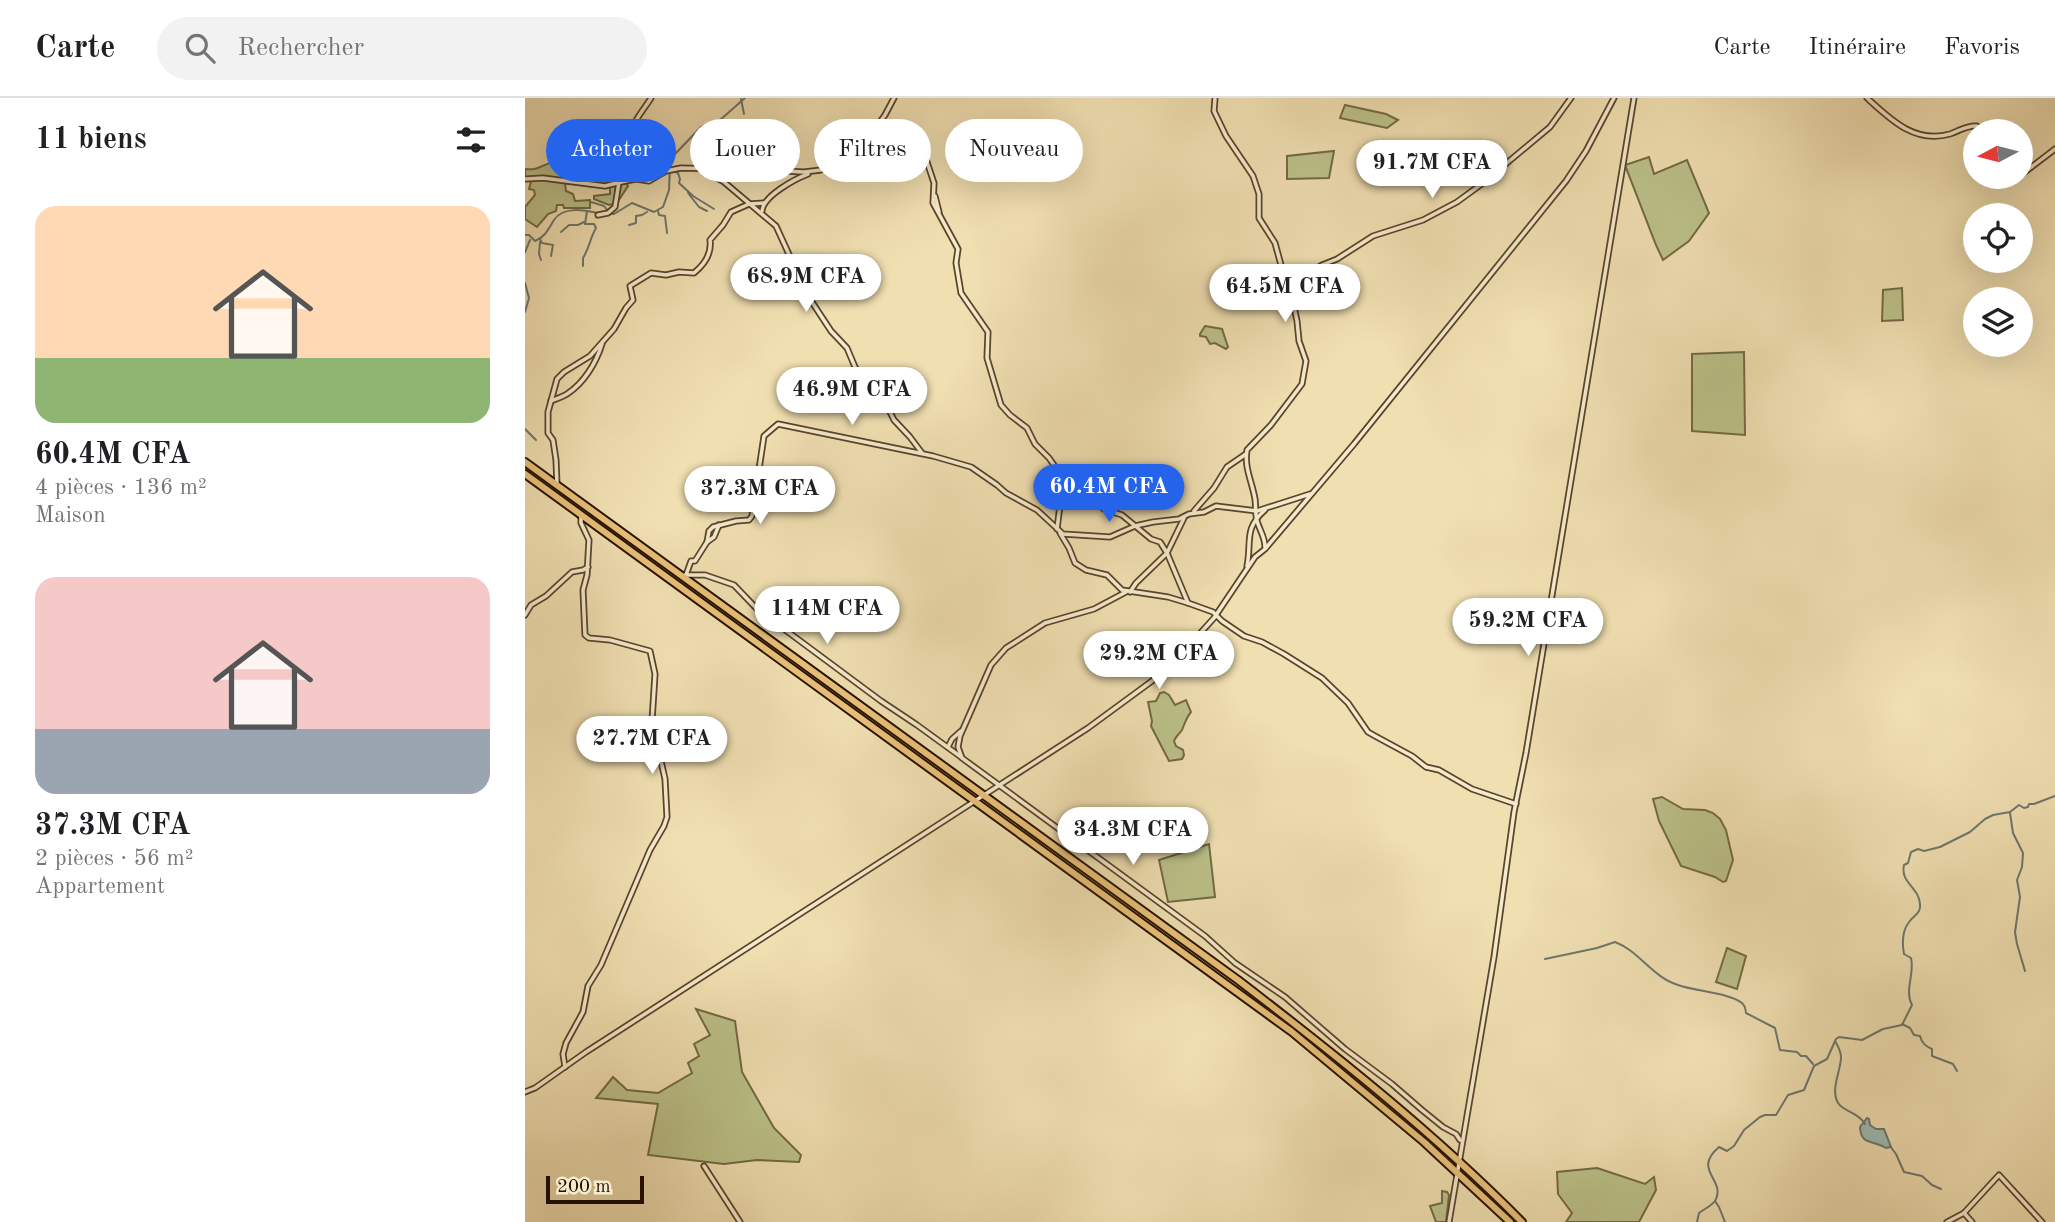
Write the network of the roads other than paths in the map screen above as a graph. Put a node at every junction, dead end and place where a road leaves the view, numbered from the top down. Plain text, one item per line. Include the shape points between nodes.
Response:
1 (650, 98) edge
2 (894, 98) edge
3 (1215, 98) edge
4 (1571, 98) edge
5 (1614, 98) edge
6 (1634, 98) edge
7 (1867, 98) edge
8 (638, 119) edge
9 (882, 119) edge
10 (1963, 130) edge
11 (2055, 149) edge
12 (2033, 166) edge
13 (931, 170) edge
14 (814, 172) edge
15 (546, 177) edge
16 (525, 179) edge
17 (577, 182) edge
18 (620, 182) joint
19 (723, 182) edge
20 (764, 203) junction
21 (749, 204) junction
22 (763, 213) junction
23 (598, 215) dead end
24 (1287, 287) junction
25 (602, 342) junction
26 (551, 401) junction
27 (1247, 454) junction
28 (923, 455) junction
29 (525, 463) edge
30 (1055, 467) junction
31 (525, 474) edge
32 (557, 486) junction
33 (1312, 493) junction
34 (1266, 509) junction
35 (1255, 511) junction
36 (1192, 513) junction
37 (580, 514) junction
38 (1184, 517) junction
39 (1256, 517) junction
40 (1135, 526) junction
41 (1058, 531) junction
42 (1075, 534) junction
43 (1069, 548) junction
44 (1265, 549) junction
45 (1167, 553) junction
46 (587, 567) junction
47 (1247, 568) junction
48 (683, 575) junction
49 (1128, 592) junction
50 (1188, 603) junction
51 (525, 615) edge
52 (1216, 615) junction
53 (963, 730) junction
54 (948, 747) junction
55 (962, 758) junction
56 (999, 785) junction
57 (982, 795) junction
58 (974, 801) junction
59 (1516, 804) junction
60 (565, 1067) junction
61 (525, 1092) edge
62 (1461, 1142) junction
63 (1458, 1160) junction
64 (704, 1166) dead end
65 (1457, 1171) junction
66 (1964, 1213) junction
67 (740, 1222) edge
68 (1448, 1222) edge
69 (1510, 1222) edge
70 (1522, 1222) edge
71 (1947, 1222) edge
72 (1972, 1222) edge
73 (2042, 1222) edge

1 - 8 street
2 - 9 street
3 - 24 street via 1215,111 1226,136 1254,176 1259,218 1275,243
4 - 24 street via 1549,127 1457,202 1423,220 1373,236
5 - 33 street via 1566,181
6 - 59 street
7 - 10 street via 1907,131 1931,136
11 - 12 street
13 - 30 street via 933,203 958,249 961,293 988,332 987,358 1000,401
14 - 20 street via 779,189
15 - 16 street
17 - 18 street via 605,186
18 - 23 street via 615,207
19 - 21 street
20 - 21 street
20 - 22 street
21 - 22 street
21 - 25 street via 731,212 694,273 651,273 629,286 633,300
22 - 28 street via 779,230 808,296 847,348 870,392
24 - 27 street via 1306,361 1304,379
25 - 26 street via 595,363 582,379 568,394
25 - 26 street via 585,360 560,375
26 - 32 street via 548,433
27 - 35 street
27 - 36 street via 1227,467
28 - 41 street via 975,469 1037,510
28 - 48 street via 778,425 764,436 752,516 709,531 707,542
29 - 32 highway
30 - 40 street via 1104,509
30 - 41 street
31 - 37 highway
32 - 48 highway
33 - 34 street
33 - 44 street
34 - 35 street
34 - 39 street
35 - 36 street via 1221,505
35 - 39 street
36 - 38 street
37 - 46 street via 589,540
37 - 58 highway
38 - 40 street
38 - 45 street
39 - 44 street
39 - 47 street via 1248,537
40 - 42 street via 1110,537
40 - 45 street via 1160,542
41 - 42 street
41 - 43 street
42 - 43 street
43 - 49 street via 1078,566 1107,575
44 - 47 street
45 - 49 street
45 - 50 street
46 - 51 street via 572,572
46 - 60 street via 583,590 586,637 617,641 652,654 652,721 668,807 664,826 588,986 579,1021 566,1043
47 - 52 street
48 - 54 street via 705,575 734,585 757,609
48 - 57 highway
49 - 50 street
49 - 53 street via 1094,609 1045,623 1006,648 991,665
50 - 52 street
52 - 56 street via 1152,681
52 - 59 street via 1244,636 1322,678 1348,703 1368,732 1426,767
53 - 54 street
53 - 55 street via 958,747
54 - 55 street
55 - 56 street
56 - 57 street
56 - 62 street via 1205,936 1457,1134
57 - 58 street
57 - 63 highway via 1261,997
58 - 60 street
58 - 65 highway via 1292,1032
59 - 62 street
60 - 61 street
62 - 63 street
63 - 65 street
63 - 70 highway
64 - 67 street
65 - 68 street
65 - 69 highway
66 - 71 street
66 - 72 street
66 - 73 street via 1999,1175

